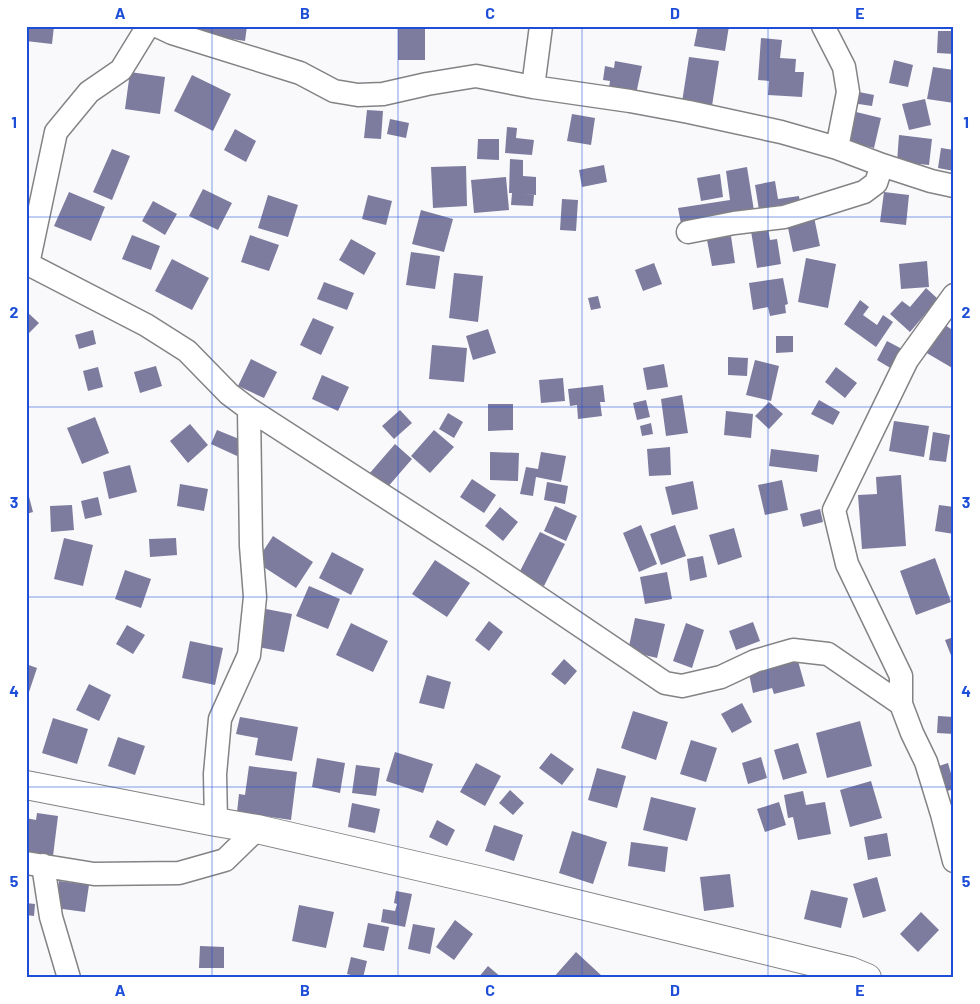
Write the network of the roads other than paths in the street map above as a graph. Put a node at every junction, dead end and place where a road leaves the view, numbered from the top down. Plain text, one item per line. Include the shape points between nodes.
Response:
1 (148, 26) edge
2 (157, 26) edge
3 (541, 26) edge
4 (822, 26) edge
5 (533, 88) junction
6 (837, 148) junction
7 (882, 165) junction
8 (954, 186) edge
9 (688, 232) dead end
10 (27, 264) edge
11 (954, 295) edge
12 (249, 409) junction
13 (901, 704) junction
14 (26, 785) edge
15 (216, 822) junction
16 (257, 829) junction
17 (954, 861) edge
18 (34, 864) edge
19 (69, 978) edge
20 (867, 978) edge

1 - 10 street via 121,70 89,92 56,132
2 - 5 street via 300,73 334,91 358,96 476,76
3 - 5 street
4 - 6 street via 844,67 848,92
5 - 6 street via 689,112
6 - 7 street
7 - 8 street
7 - 9 street via 876,183 864,192 784,217
10 - 12 street via 146,325 187,351 229,394
11 - 13 street via 907,360 834,510 846,564 901,676
12 - 13 street via 483,560 665,683 682,686 793,650 828,654
12 - 15 street via 255,597 249,655 220,719 215,774
13 - 17 street via 926,762
14 - 15 street
15 - 16 street
16 - 18 street via 225,860 180,873 94,874
16 - 20 street via 510,887 850,971
18 - 19 street

